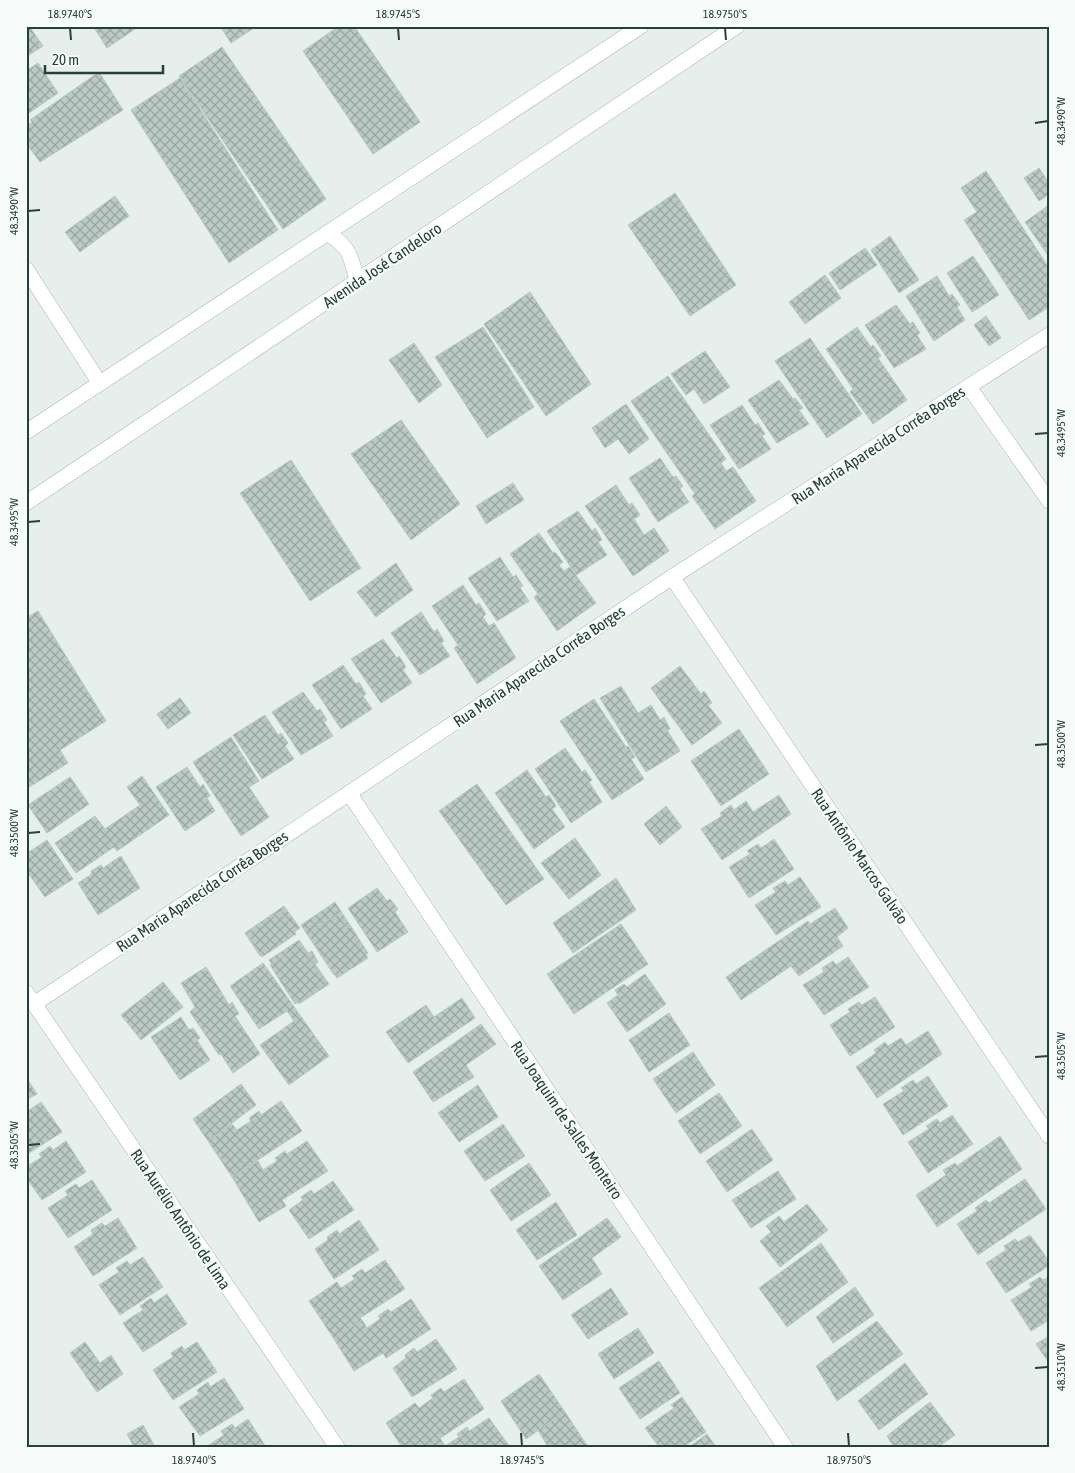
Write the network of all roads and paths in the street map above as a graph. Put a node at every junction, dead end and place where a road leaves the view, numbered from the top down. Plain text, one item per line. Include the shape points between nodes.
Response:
1 (641, 26) edge
2 (737, 26) edge
3 (327, 233) junction
4 (26, 269) edge
5 (357, 282) junction
6 (1049, 335) edge
7 (100, 382) junction
8 (969, 387) junction
9 (26, 432) edge
10 (1049, 501) edge
11 (26, 504) edge
12 (672, 576) junction
13 (349, 793) junction
14 (30, 998) edge
15 (1049, 1136) edge
16 (337, 1447) edge
17 (785, 1447) edge

1 - 3 street
2 - 5 street, Avenida José Candeloro
3 - 5 street via 343,244 353,262
3 - 7 street
4 - 7 street
5 - 11 street, Avenida José Candeloro
6 - 8 street, Rua Maria Aparecida Corrêa Borges
7 - 9 street
8 - 10 street
8 - 12 street, Rua Maria Aparecida Corrêa Borges
12 - 13 street, Rua Maria Aparecida Corrêa Borges
12 - 15 street, Rua Antônio Marcos Galvão
13 - 14 street, Rua Maria Aparecida Corrêa Borges
13 - 17 street, Rua Joaquim de Salles Monteiro
14 - 16 street, Rua Aurélio Antônio de Lima

